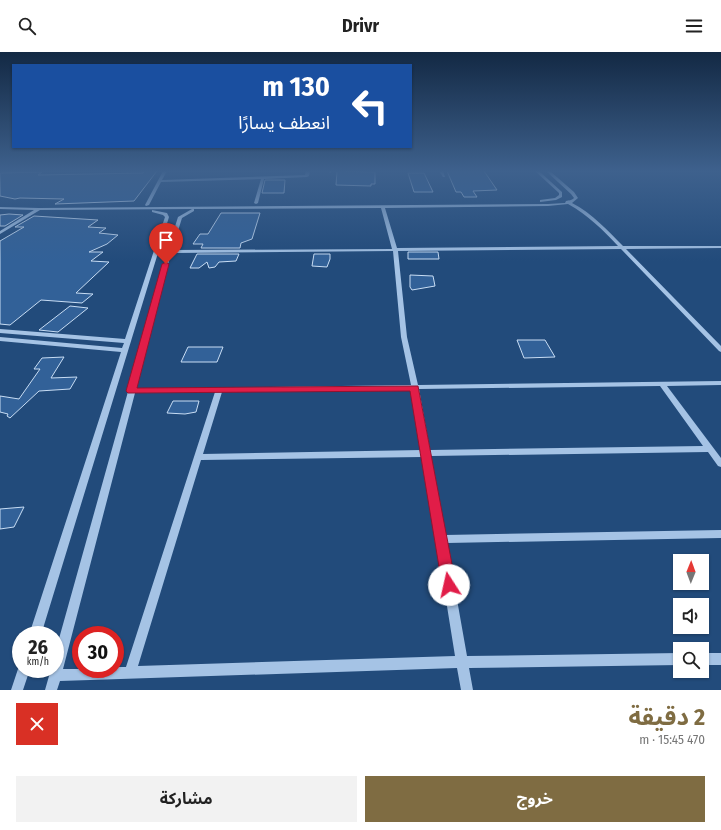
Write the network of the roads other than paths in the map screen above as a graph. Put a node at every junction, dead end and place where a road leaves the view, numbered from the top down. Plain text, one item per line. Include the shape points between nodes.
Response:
1 (147, 201) edge
2 (509, 201) edge
3 (564, 201) edge
4 (574, 201) edge
5 (256, 203) joint
6 (568, 203) junction
7 (170, 204) junction
8 (192, 204) junction
9 (0, 205) edge
10 (312, 205) junction
11 (143, 207) junction
12 (383, 207) junction
13 (0, 208) edge
14 (178, 208) junction
15 (205, 208) junction
16 (40, 209) junction
17 (166, 217) junction
18 (180, 217) junction
19 (0, 233) edge
20 (721, 247) edge
21 (623, 248) junction
22 (395, 250) junction
23 (169, 252) junction
24 (166, 264) junction
25 (152, 265) junction
26 (0, 331) edge
27 (0, 339) edge
28 (126, 346) junction
29 (721, 350) edge
30 (661, 383) junction
31 (721, 383) edge
32 (415, 388) junction
33 (131, 391) junction
34 (219, 391) junction
35 (710, 450) junction
36 (426, 454) junction
37 (198, 458) junction
38 (721, 464) edge
39 (721, 534) edge
40 (441, 539) junction
41 (38, 626) edge
42 (64, 641) edge
43 (673, 659) edge
44 (709, 659) edge
45 (721, 659) edge
46 (462, 662) junction
47 (130, 672) junction
48 (64, 675) edge
49 (21, 678) edge
50 (54, 678) edge
51 (17, 690) edge
52 (51, 690) edge
53 (467, 690) edge

1 - 11 street
2 - 10 street
3 - 6 street
4 - 6 street
5 - 8 street
5 - 10 street
6 - 12 street
6 - 21 street via 591,216
7 - 8 street
7 - 11 street
7 - 14 street
8 - 14 street
9 - 11 street
10 - 12 street
10 - 15 street
11 - 14 street
11 - 16 street
11 - 17 street via 165,214
12 - 22 street
13 - 16 street
14 - 15 street
14 - 17 street
14 - 18 street
15 - 18 street via 189,211
16 - 19 street
17 - 25 street
18 - 23 street
20 - 21 street
21 - 22 street
21 - 29 street
22 - 23 street
22 - 32 street via 404,337
23 - 24 street
24 - 25 street
24 - 33 street
25 - 28 street
26 - 28 street
27 - 28 street
28 - 41 street
30 - 31 street
30 - 32 street
30 - 35 street
32 - 34 street
32 - 36 street
33 - 34 street
33 - 42 street
34 - 37 street
35 - 36 street
35 - 38 street
36 - 37 street
36 - 40 street
37 - 47 street
39 - 40 street
40 - 46 street
43 - 46 street
44 - 45 street
46 - 47 street
46 - 53 street
47 - 48 street
49 - 51 street
50 - 52 street

